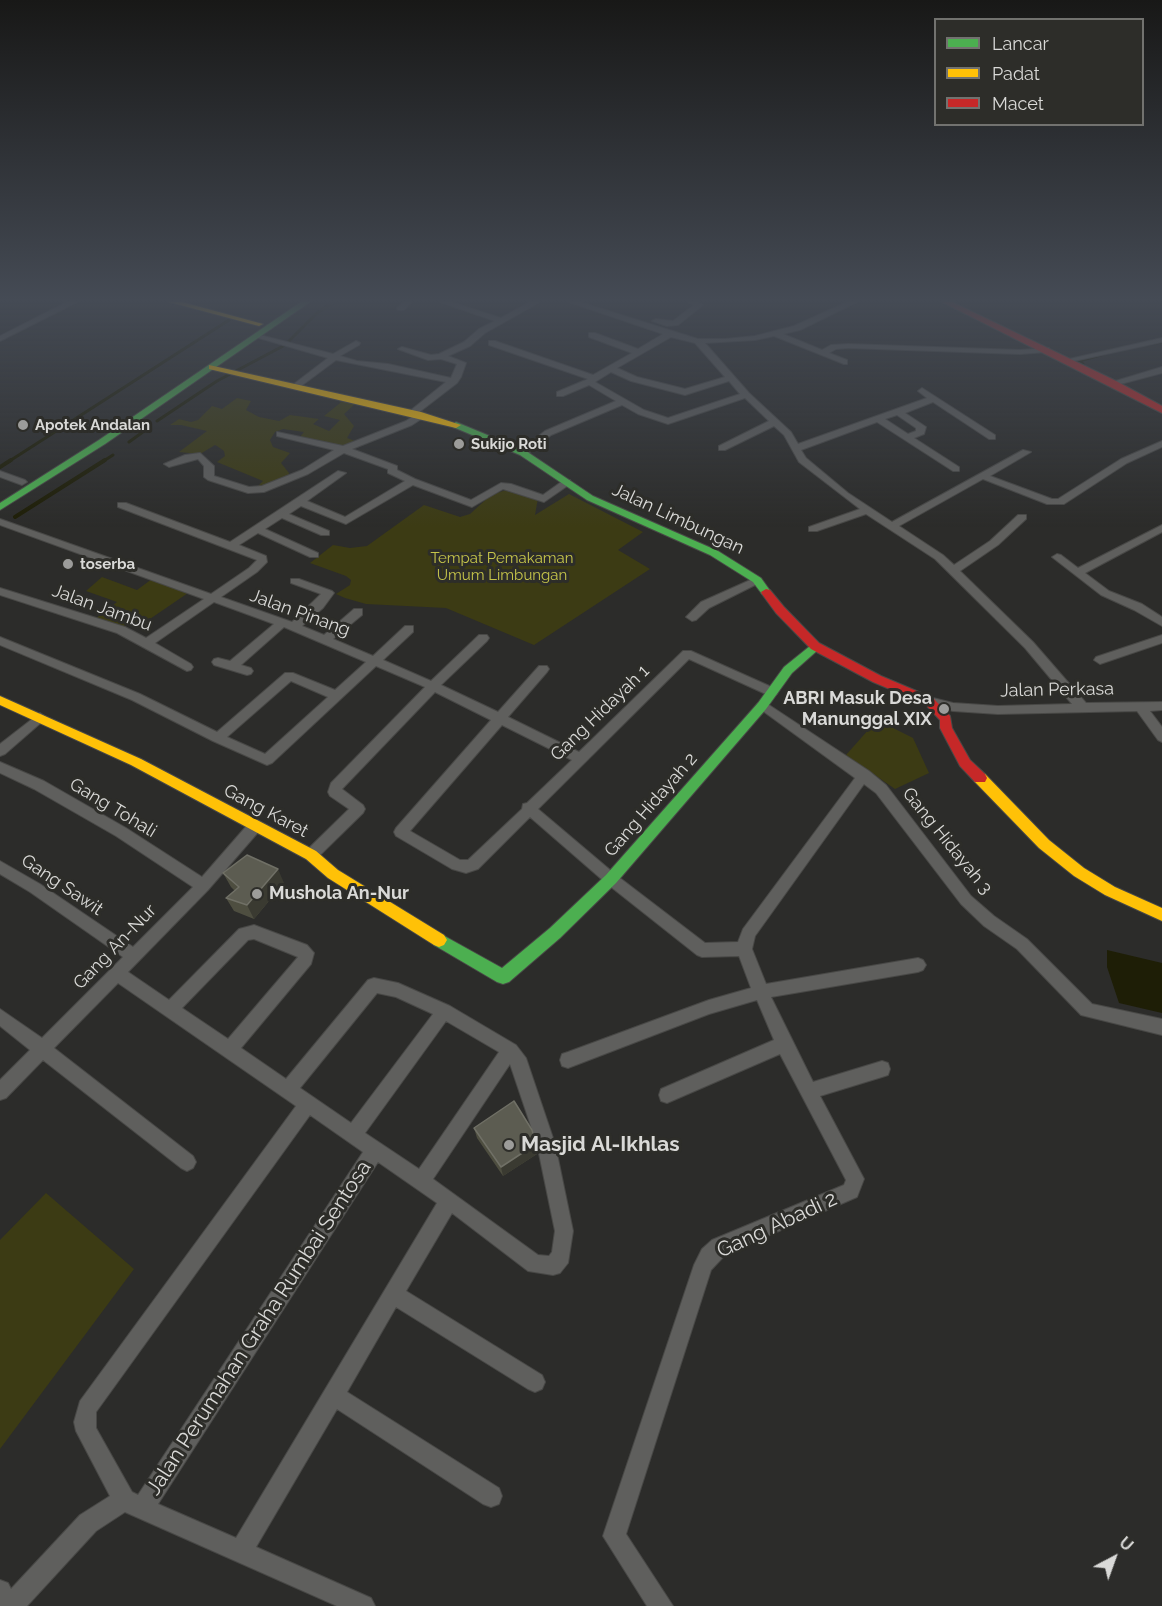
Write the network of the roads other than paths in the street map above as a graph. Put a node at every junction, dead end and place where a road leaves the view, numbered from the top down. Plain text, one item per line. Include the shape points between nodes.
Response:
1 (184, 377) edge
2 (197, 377) edge
3 (257, 377) edge
4 (309, 377) edge
5 (434, 377) edge
6 (456, 377) edge
7 (584, 377) edge
8 (597, 377) edge
9 (630, 377) edge
10 (1101, 377) edge
11 (1136, 377) edge
12 (729, 378) joint
13 (592, 380) junction
14 (454, 381) junction
15 (1113, 383) junction
16 (297, 386) junction
17 (922, 391) dead end
18 (560, 394) dead end
19 (746, 395) junction
20 (934, 399) junction
21 (624, 401) junction
22 (1160, 408) edge
23 (896, 411) junction
24 (417, 414) junction
25 (877, 418) junction
26 (775, 422) junction
27 (280, 434) dead end
28 (908, 437) junction
29 (992, 437) dead end
30 (1162, 444) edge
31 (722, 448) dead end
32 (796, 448) junction
33 (343, 449) junction
34 (1026, 452) dead end
35 (523, 453) junction
36 (169, 464) dead end
37 (956, 469) dead end
38 (341, 473) dead end
39 (0, 474) edge
40 (983, 476) junction
41 (412, 481) junction
42 (22, 482) junction
43 (567, 482) junction
44 (0, 496) edge
45 (300, 502) junction
46 (122, 505) dead end
47 (0, 507) edge
48 (867, 510) junction
49 (281, 514) junction
50 (1022, 517) dead end
51 (0, 522) edge
52 (892, 526) junction
53 (1162, 528) edge
54 (258, 529) junction
55 (813, 529) dead end
56 (325, 533) dead end
57 (231, 546) junction
58 (314, 555) dead end
59 (1057, 557) dead end
60 (953, 571) junction
61 (1078, 572) junction
62 (757, 580) junction
63 (295, 581) dead end
64 (0, 591) edge
65 (211, 599) junction
66 (358, 612) dead end
67 (692, 617) dead end
68 (1162, 622) edge
69 (288, 625) junction
70 (409, 629) dead end
71 (483, 638) dead end
72 (1162, 639) edge
73 (325, 640) junction
74 (0, 641) edge
75 (147, 643) junction
76 (815, 645) junction
77 (1100, 660) dead end
78 (376, 661) junction
79 (218, 662) dead end
80 (232, 666) junction
81 (186, 668) dead end
82 (543, 669) dead end
83 (247, 671) dead end
84 (433, 686) junction
85 (772, 692) junction
86 (337, 696) junction
87 (0, 700) edge
88 (762, 706) junction
89 (1140, 706) junction
90 (1162, 706) edge
91 (1083, 708) junction
92 (950, 713) junction
93 (40, 717) junction
94 (499, 718) junction
95 (1162, 737) edge
96 (218, 738) junction
97 (0, 751) edge
98 (580, 759) junction
99 (0, 767) edge
100 (864, 775) junction
101 (528, 808) junction
102 (255, 826) junction
103 (311, 855) junction
104 (0, 867) edge
105 (611, 879) junction
106 (203, 886) junction
107 (1162, 915) edge
108 (744, 949) junction
109 (133, 956) junction
110 (918, 965) dead end
111 (117, 973) junction
112 (503, 977) joint
113 (761, 992) junction
114 (170, 1010) junction
115 (444, 1011) junction
116 (0, 1016) edge
117 (1162, 1027) edge
118 (784, 1044) junction
119 (44, 1050) junction
120 (229, 1050) junction
121 (510, 1050) junction
122 (568, 1060) dead end
123 (882, 1069) dead end
124 (288, 1090) junction
125 (810, 1091) junction
126 (0, 1092) edge
127 (667, 1095) dead end
128 (308, 1104) junction
129 (353, 1135) junction
130 (375, 1150) junction
131 (188, 1162) dead end
132 (421, 1181) junction
133 (449, 1200) junction
134 (394, 1295) junction
135 (535, 1382) dead end
136 (335, 1395) junction
137 (491, 1496) dead end
138 (134, 1503) junction
139 (240, 1553) junction
140 (0, 1592) edge
141 (10, 1606) edge
142 (363, 1606) edge
143 (661, 1606) edge

1 - 42 street
2 - 47 street
3 - 16 street, Jalan Limbungan
4 - 16 street
5 - 14 street
6 - 14 street
7 - 13 street
8 - 13 street
9 - 12 street via 685,392
10 - 15 street
11 - 15 street
12 - 19 street
13 - 18 street
13 - 21 street
14 - 24 street
15 - 22 street
16 - 24 street, Jalan Limbungan
17 - 20 street
19 - 21 street via 668,421
19 - 26 street
20 - 23 street
20 - 29 street
21 - 35 street via 548,433
23 - 25 street
23 - 28 street via 922,428
24 - 33 street via 409,423
24 - 35 street, Jalan Limbungan via 465,428
25 - 28 street
25 - 32 street
26 - 31 street
26 - 32 street
27 - 33 street
28 - 37 street
30 - 40 street via 1124,461 1059,502
32 - 48 street via 802,460
33 - 36 street via 286,481 255,490 208,477 209,466 200,456
33 - 41 street via 394,468 391,471
34 - 40 street
35 - 43 street, Jalan Limbungan
38 - 45 street
39 - 42 street
40 - 52 street
41 - 43 street via 472,504 501,486 544,499
41 - 45 street via 346,521
42 - 44 street
43 - 62 street, Jalan Limbungan via 590,498 714,553
45 - 49 street
46 - 57 street
48 - 52 street
48 - 55 street
49 - 54 street
49 - 56 street
50 - 60 street via 994,543
51 - 65 street, Jalan Pinang
52 - 60 street
53 - 61 street
54 - 57 street
54 - 58 street
57 - 65 street via 256,554 262,562
59 - 61 street
60 - 91 street via 1029,645
61 - 68 street via 1105,593
62 - 67 street via 705,605
62 - 76 street, Jalan Limbungan
63 - 69 street via 328,593 319,605
64 - 75 street, Jalan Jambu via 121,630
65 - 69 street, Jalan Pinang
65 - 75 street
66 - 73 street
69 - 73 street, Jalan Pinang
69 - 80 street
70 - 78 street
71 - 84 street
72 - 77 street
73 - 78 street, Jalan Pinang
74 - 96 street via 136,697
75 - 81 street, Jalan Jambu
76 - 85 street, Gang Hidayah 2 via 788,670
76 - 92 street, Jalan Limbungan
78 - 84 street, Jalan Pinang
78 - 86 street
79 - 80 street
80 - 83 street
82 - 94 street
84 - 94 street, Jalan Pinang
84 - 103 street via 336,787 335,792 358,809
85 - 88 street, Gang Hidayah 2
85 - 98 street, Gang Hidayah 1 via 687,654
86 - 96 street via 289,675
86 - 96 street via 267,760
87 - 93 street, Gang Karet
88 - 100 street, Gang Hidayah 3
88 - 105 street, Gang Hidayah 2
89 - 90 street, Jalan Perkasa
89 - 91 street, Jalan Perkasa
89 - 95 street
91 - 92 street, Jalan Perkasa
92 - 107 street, Jalan Limbungan via 946,728 965,763 1044,844 1110,891
93 - 97 street
93 - 102 street, Gang Karet via 136,762
94 - 98 street, Jalan Pinang
94 - 101 street, Gang Hidayah 1 via 401,832 466,867 473,865
98 - 101 street, Gang Hidayah 1
99 - 106 street, Gang Tohali via 121,832
100 - 108 street via 748,934
100 - 117 street, Gang Hidayah 3 via 881,789 966,900 1022,944 1087,1010
101 - 105 street
102 - 103 street, Gang Karet
102 - 106 street, Gang An-Nur
103 - 112 street, Gang Karet via 398,916
104 - 109 street, Gang Sawit
105 - 108 street via 702,950
105 - 112 street, Gang Hidayah 2
106 - 109 street, Gang An-Nur
108 - 113 street, Gang Abadi 2
109 - 111 street, Gang An-Nur
110 - 113 street
111 - 114 street
111 - 119 street, Gang An-Nur
113 - 118 street, Gang Abadi 2
113 - 122 street via 709,1007
114 - 120 street
114 - 120 street via 244,934 254,932 306,953 306,959
115 - 121 street
115 - 124 street via 398,990 374,985
115 - 129 street
116 - 119 street
118 - 125 street, Gang Abadi 2
118 - 127 street
119 - 126 street, Gang An-Nur
119 - 131 street
120 - 124 street
121 - 132 street
121 - 133 street via 520,1064 546,1144 564,1231 561,1257 553,1266 535,1264
123 - 125 street
124 - 128 street
125 - 143 street, Gang Abadi 2 via 855,1179 851,1191 719,1247 703,1265 614,1536
128 - 129 street
128 - 138 street, Jalan Perumahan Graha Rumbai Sentosa via 87,1408 86,1431
129 - 130 street
130 - 132 street
130 - 138 street, Jalan Perumahan Graha Rumbai Sentosa
132 - 133 street
133 - 134 street
134 - 135 street
134 - 136 street
136 - 137 street
136 - 139 street
138 - 139 street, Jalan Perumahan Graha Rumbai Sentosa
138 - 141 street, Jalan Perumahan Graha Rumbai Sentosa via 88,1523
139 - 142 street, Jalan Perumahan Graha Rumbai Sentosa
140 - 141 street, Jalan Perumahan Graha Rumbai Sentosa

